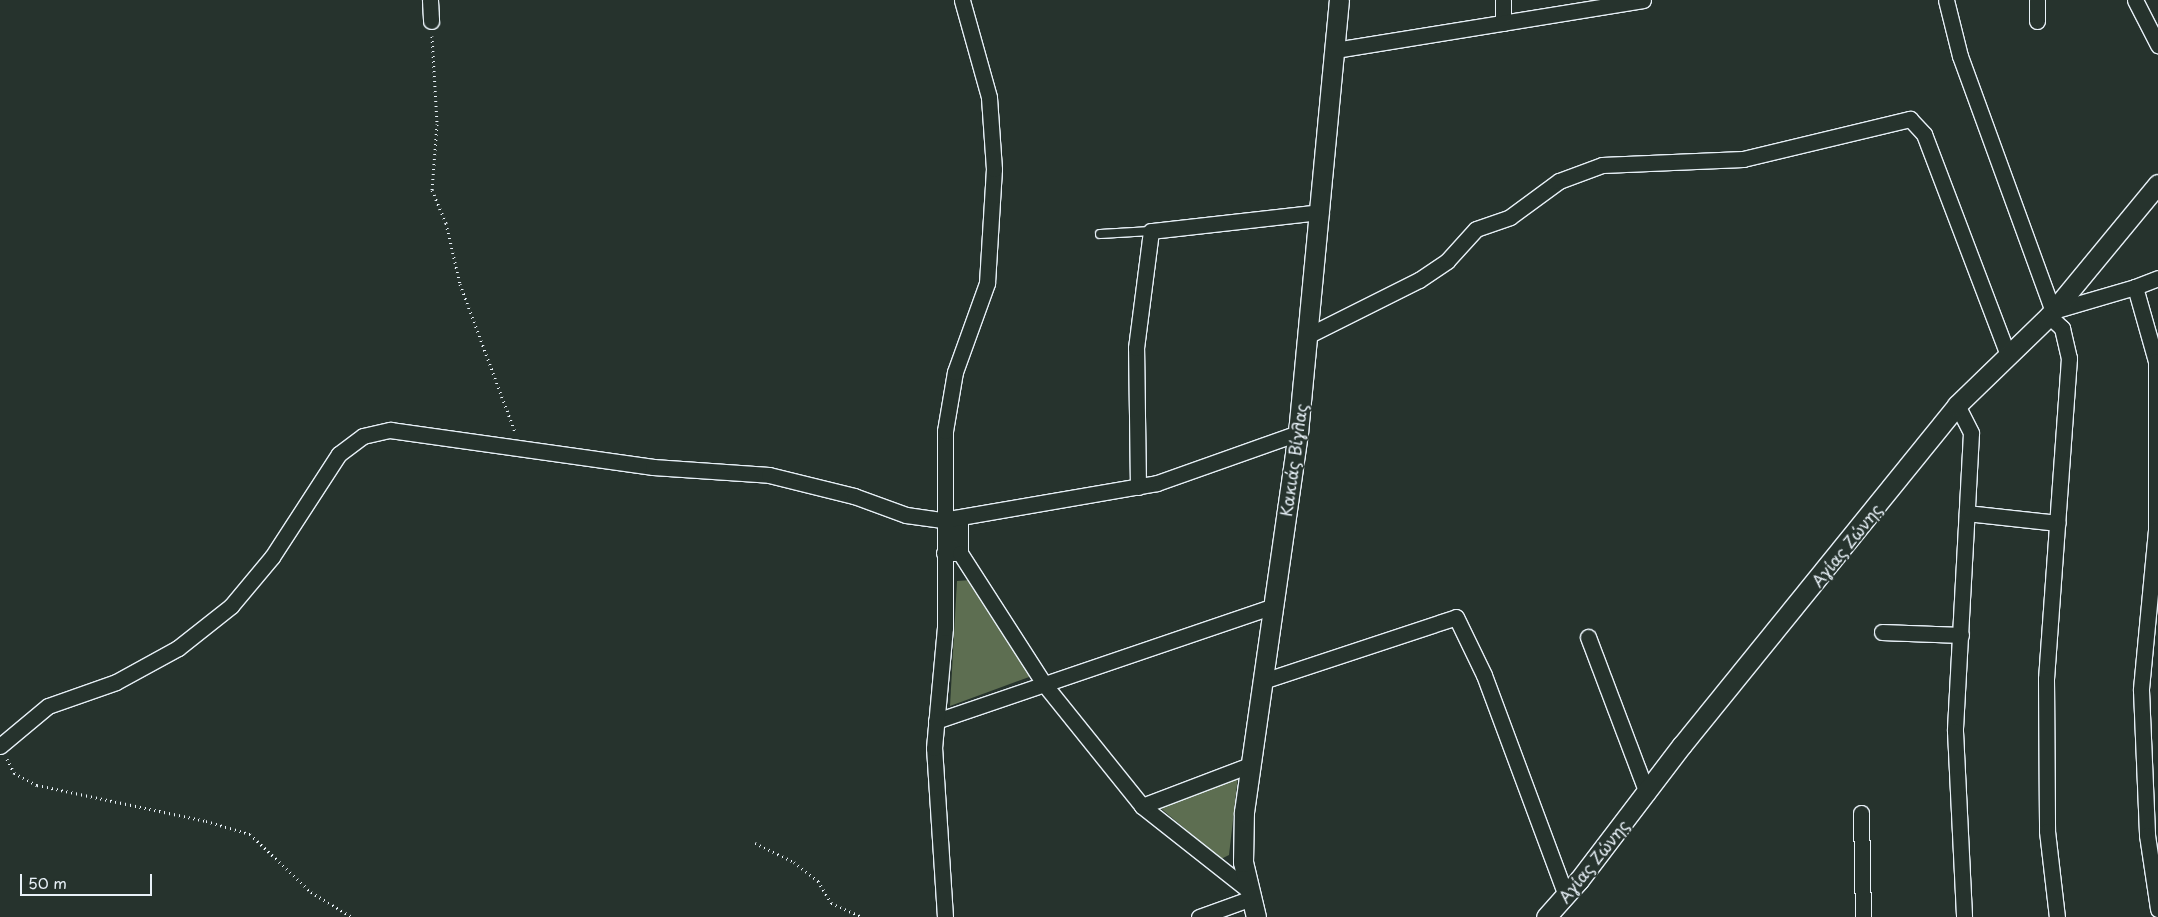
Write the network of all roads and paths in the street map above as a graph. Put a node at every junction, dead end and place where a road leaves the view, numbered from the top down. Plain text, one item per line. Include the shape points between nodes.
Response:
1 (430, 0) edge
2 (962, 0) edge
3 (1339, 0) edge
4 (1503, 0) edge
5 (1643, 0) edge
6 (1946, 0) edge
7 (2037, 0) edge
8 (2135, 0) edge
9 (431, 21) joint
10 (2037, 21) dead end
11 (1503, 23) junction
12 (2158, 45) edge
13 (1335, 50) junction
14 (2158, 184) edge
15 (1320, 212) junction
16 (1150, 231) junction
17 (1100, 234) dead end
18 (2158, 278) edge
19 (2135, 287) junction
20 (2051, 314) junction
21 (1307, 336) junction
22 (2008, 354) junction
23 (1957, 405) junction
24 (1298, 433) junction
25 (523, 450) junction
26 (1138, 488) junction
27 (1967, 513) junction
28 (960, 519) junction
29 (943, 520) junction
30 (2057, 523) junction
31 (2157, 530) edge
32 (944, 553) junction
33 (960, 553) junction
34 (1273, 606) junction
35 (1882, 632) dead end
36 (1961, 635) junction
37 (1588, 637) dead end
38 (1263, 681) junction
39 (1044, 684) junction
40 (936, 721) junction
41 (2, 746) edge
42 (1250, 764) junction
43 (1647, 793) junction
44 (1142, 806) junction
45 (1861, 813) dead end
46 (755, 843) dead end
47 (1247, 893) junction
48 (1566, 896) junction
49 (2158, 909) edge
50 (1552, 915) edge
51 (352, 917) edge
52 (862, 917) edge
53 (945, 917) edge
54 (1200, 917) edge
55 (1256, 917) edge
56 (1863, 917) edge
57 (1964, 917) edge
58 (2057, 917) edge

1 - 9 street
2 - 29 street via 990,106 992,212 987,283 956,372 945,430
3 - 13 street, Κακιάς Βίγλας
4 - 11 street
5 - 11 street
6 - 20 street via 1960,56
7 - 10 street
8 - 12 street
9 - 25 path via 436,124 432,190 446,223 460,284
11 - 13 street
13 - 15 street, Κακιάς Βίγλας
14 - 20 street, Αγίας Ζώνης
15 - 16 street
15 - 21 street, Κακιάς Βίγλας
16 - 17 lane
16 - 26 street via 1136,348
18 - 19 street
19 - 20 street
19 - 31 street via 2156,361
20 - 22 street, Αγίας Ζώνης
20 - 30 street via 2062,328 2070,358
21 - 22 street via 1419,280 1447,261 1476,229 1510,216 1559,181 1602,165 1743,159 1910,119 1924,134
21 - 24 street, Κακιάς Βίγλας
22 - 23 street, Αγίας Ζώνης
23 - 27 street via 1971,433
23 - 43 street, Αγίας Ζώνης
24 - 26 street
24 - 34 street, Κακιάς Βίγλας
25 - 29 street via 653,466 769,475 854,496 906,515
25 - 41 street via 390,430 363,436 339,454 272,557 231,606 178,648 116,682 48,706
26 - 28 street
27 - 30 street
27 - 36 street
28 - 29 street
28 - 33 street
29 - 32 street
30 - 58 street via 2049,624 2046,760 2047,831
31 - 49 street via 2141,690 2144,796
32 - 33 street
32 - 40 street via 945,628
33 - 39 street
34 - 38 street, Κακιάς Βίγλας
34 - 39 street
35 - 36 street
36 - 57 street via 1955,731
37 - 43 street
38 - 42 street, Κακιάς Βίγλας
38 - 48 street via 1456,617 1484,675
39 - 40 street
39 - 44 street
40 - 53 street via 935,776
41 - 51 path via 14,773 37,785 206,820 250,834 311,892
42 - 44 street
42 - 47 street, Κακιάς Βίγλας via 1242,835
43 - 48 street, Αγίας Ζώνης
44 - 47 street
45 - 56 street
46 - 52 path via 794,862 818,881 831,903
47 - 54 street
47 - 55 street, Κακιάς Βίγλας
48 - 50 street, Αγίας Ζώνης

